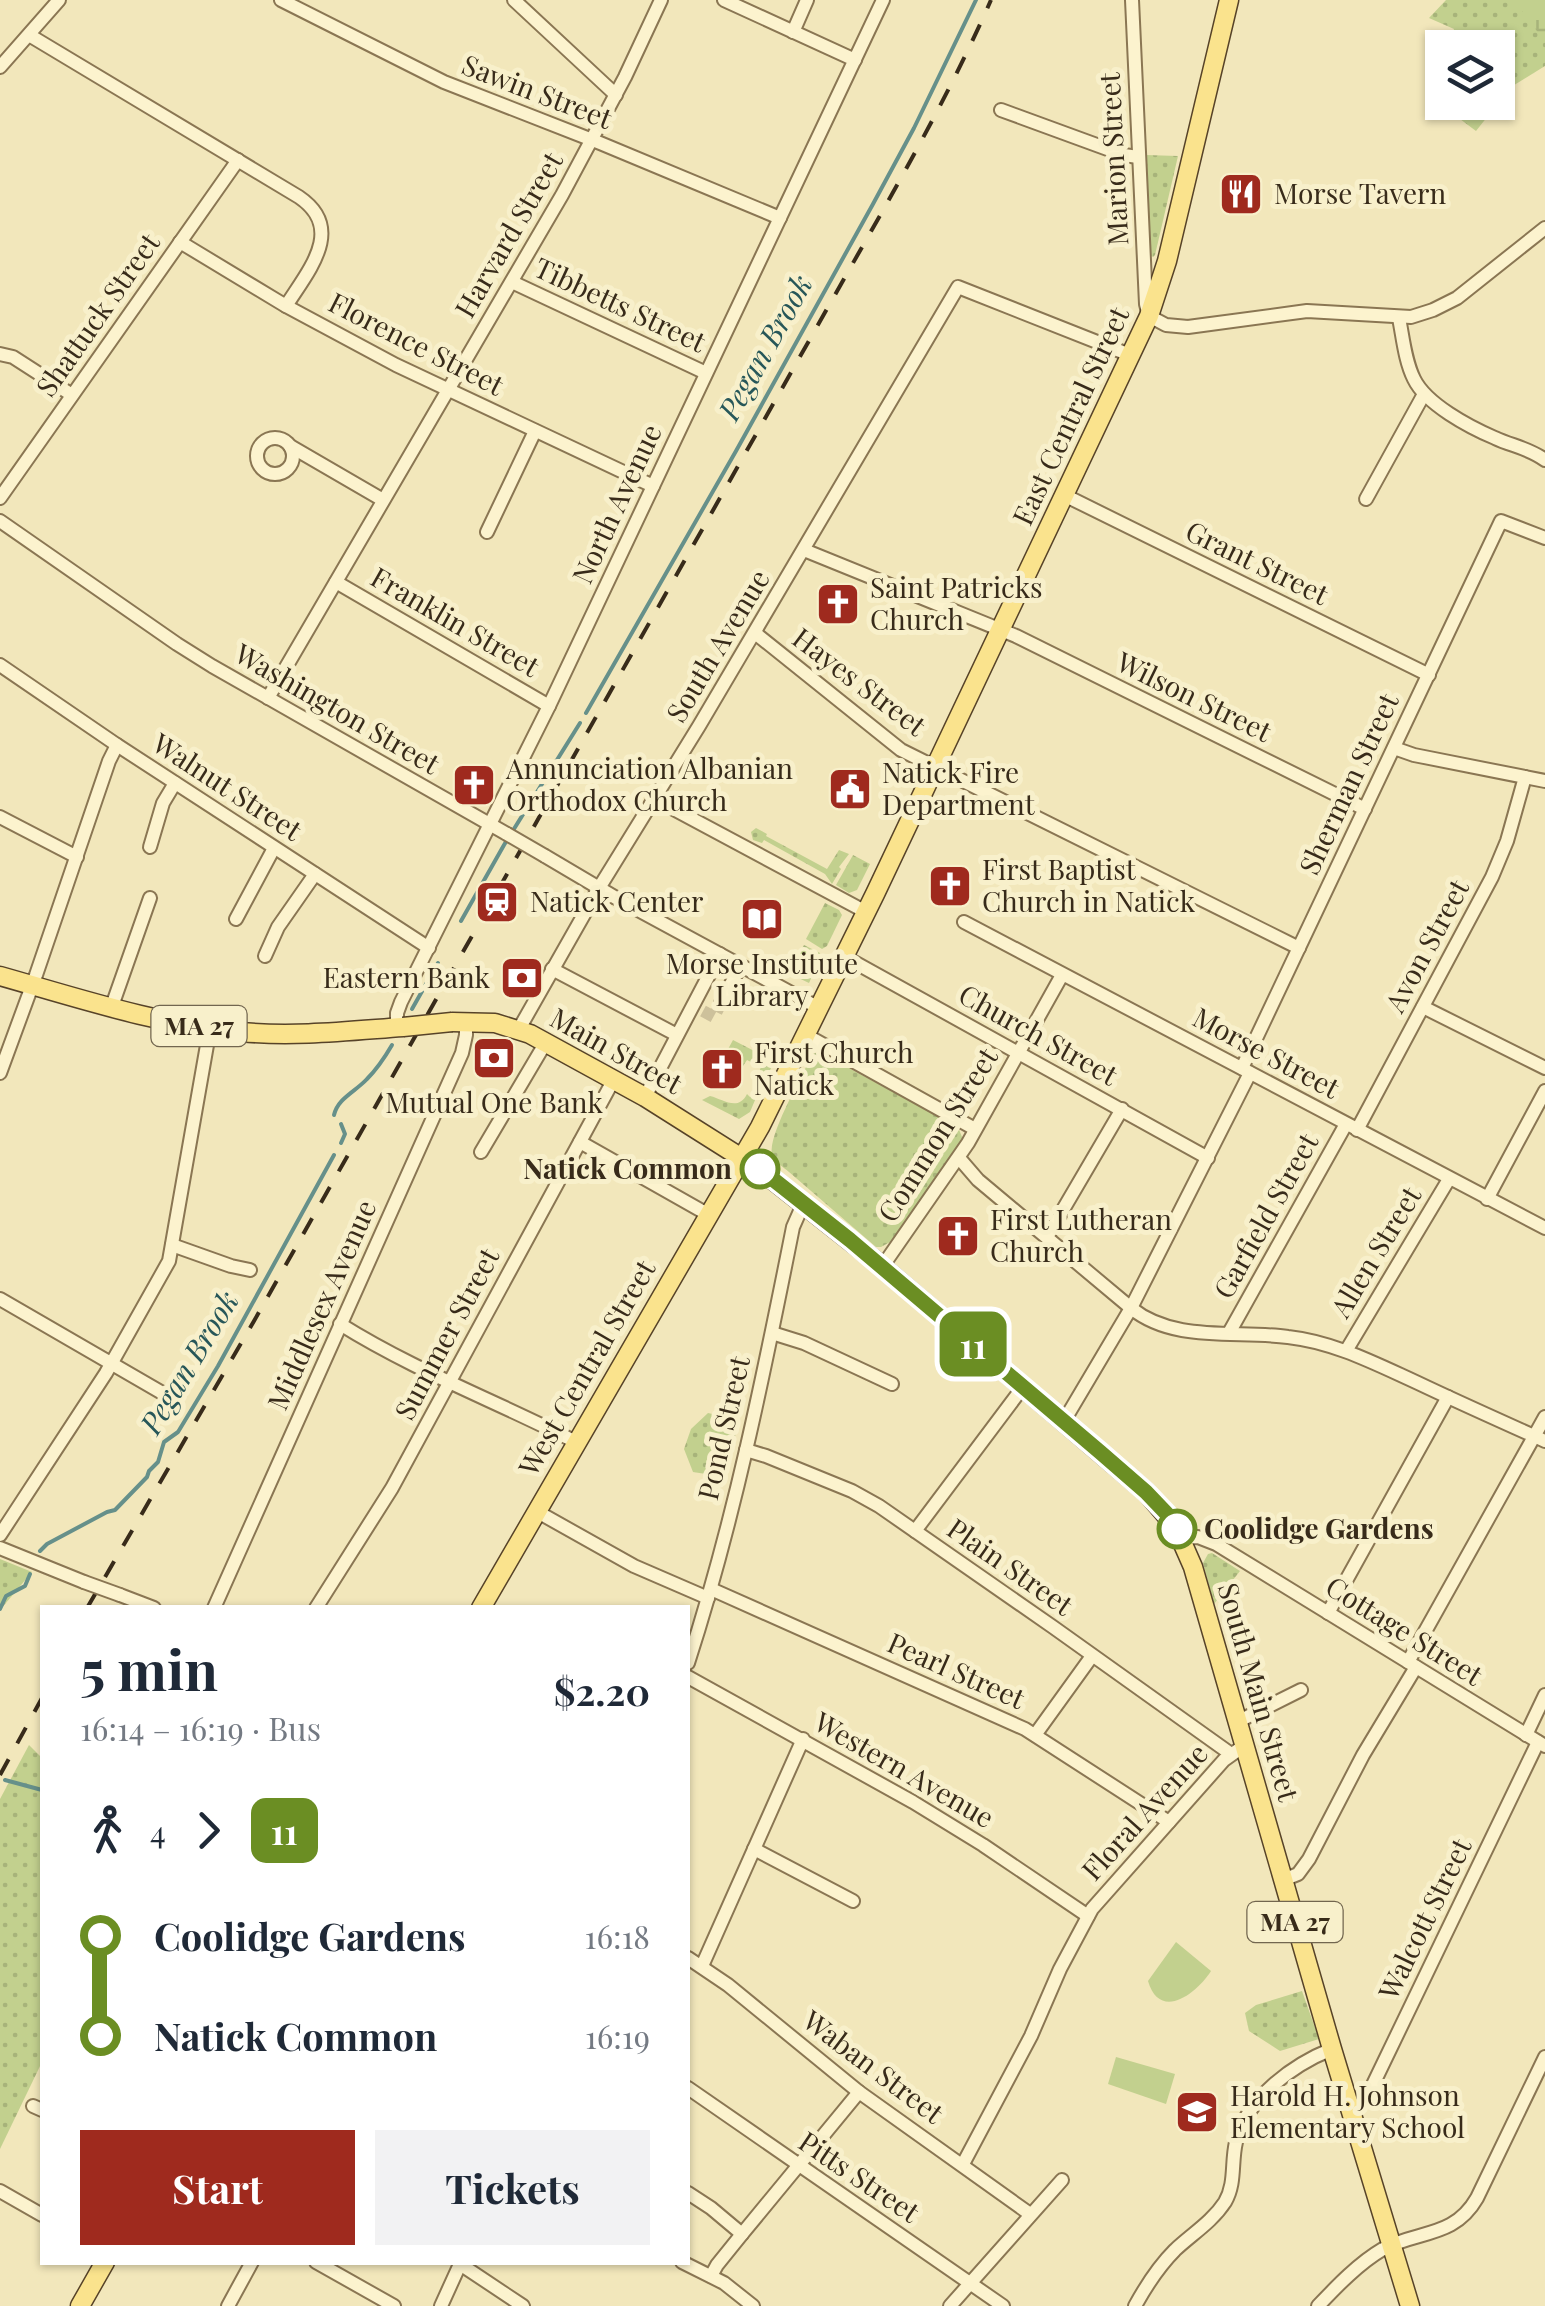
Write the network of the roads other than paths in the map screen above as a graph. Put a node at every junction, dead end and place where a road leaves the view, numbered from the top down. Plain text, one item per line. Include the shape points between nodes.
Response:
1 (59, 0) edge
2 (281, 0) edge
3 (514, 0) edge
4 (662, 0) edge
5 (724, 0) edge
6 (807, 0) edge
7 (883, 0) edge
8 (1132, 0) edge
9 (1229, 0) edge
10 (793, 32) junction
11 (29, 35) junction
12 (855, 60) junction
13 (0, 67) edge
14 (616, 94) junction
15 (1001, 110) dead end
16 (592, 140) junction
17 (1138, 157) junction
18 (238, 160) junction
19 (780, 218) junction
20 (1545, 228) edge
21 (180, 242) junction
22 (512, 282) junction
23 (286, 306) junction
24 (1148, 316) junction
25 (1400, 318) junction
26 (0, 354) edge
27 (1130, 356) junction
28 (706, 373) junction
29 (448, 390) junction
30 (1424, 394) junction
31 (72, 395) junction
32 (534, 431) junction
33 (290, 446) dead end
34 (1542, 453) edge
35 (653, 486) junction
36 (1064, 496) junction
37 (0, 498) edge
38 (383, 500) junction
39 (1366, 500) dead end
40 (0, 521) edge
41 (488, 532) dead end
42 (1545, 538) edge
43 (804, 550) junction
44 (336, 582) junction
45 (1001, 630) junction
46 (754, 633) junction
47 (0, 666) edge
48 (1429, 675) junction
49 (268, 698) junction
50 (549, 706) junction
51 (117, 745) junction
52 (1394, 748) junction
53 (935, 767) junction
54 (1525, 777) junction
55 (1545, 781) edge
56 (176, 783) junction
57 (653, 798) junction
58 (1365, 809) junction
59 (0, 818) edge
60 (490, 824) junction
61 (150, 846) dead end
62 (274, 848) junction
63 (77, 858) junction
64 (314, 874) junction
65 (599, 888) junction
66 (150, 898) dead end
67 (866, 912) junction
68 (236, 919) dead end
69 (964, 922) dead end
70 (429, 948) junction
71 (1299, 948) junction
72 (720, 954) junction
73 (266, 956) dead end
74 (844, 957) junction
75 (741, 966) junction
76 (552, 969) junction
77 (1062, 975) junction
78 (0, 976) edge
79 (32, 985) junction
80 (722, 1003) tunnel mouth
81 (112, 1006) junction
82 (1424, 1007) junction
83 (819, 1008) junction
84 (459, 1021) junction
85 (400, 1027) junction
86 (210, 1028) junction
87 (518, 1029) junction
88 (806, 1035) junction
89 (677, 1036) junction
90 (546, 1042) junction
91 (1019, 1053) junction
92 (1545, 1068) edge
93 (1246, 1070) junction
94 (0, 1072) edge
95 (614, 1079) junction
96 (1545, 1091) edge
97 (645, 1097) junction
98 (1122, 1109) junction
99 (1351, 1127) junction
100 (976, 1129) junction
101 (580, 1142) junction
102 (482, 1152) dead end
103 (743, 1158) junction
104 (959, 1158) junction
105 (1208, 1158) junction
106 (1449, 1179) junction
107 (1487, 1199) junction
108 (804, 1202) junction
109 (708, 1215) junction
110 (1545, 1228) edge
111 (1047, 1238) junction
112 (172, 1245) junction
113 (882, 1267) junction
114 (250, 1270) dead end
115 (0, 1299) edge
116 (1131, 1308) junction
117 (340, 1324) junction
118 (772, 1333) junction
119 (1229, 1333) junction
120 (1346, 1351) junction
121 (112, 1363) junction
122 (450, 1382) junction
123 (892, 1384) dead end
124 (1023, 1387) junction
125 (1448, 1397) junction
126 (171, 1398) dead end
127 (1545, 1417) edge
128 (1064, 1422) junction
129 (1540, 1439) edge
130 (576, 1442) junction
131 (746, 1450) junction
132 (536, 1511) junction
133 (914, 1531) junction
134 (0, 1535) edge
135 (1183, 1538) junction
136 (0, 1548) edge
137 (709, 1594) junction
138 (125, 1600) edge
139 (215, 1605) edge
140 (318, 1605) edge
141 (483, 1605) edge
142 (1328, 1613) junction
143 (690, 1656) edge
144 (1092, 1656) junction
145 (1412, 1664) junction
146 (690, 1678) edge
147 (1301, 1690) dead end
148 (1545, 1695) edge
149 (1237, 1722) junction
150 (1526, 1734) junction
151 (1035, 1735) junction
152 (803, 1740) junction
153 (1542, 1744) edge
154 (1237, 1750) junction
155 (1169, 1822) junction
156 (754, 1850) junction
157 (1283, 1880) junction
158 (853, 1900) dead end
159 (1088, 1916) junction
160 (690, 1959) edge
161 (702, 1966) junction
162 (1332, 2049) junction
163 (1545, 2057) edge
164 (690, 2089) edge
165 (859, 2092) junction
166 (1350, 2111) junction
167 (964, 2164) junction
168 (798, 2166) junction
169 (1062, 2180) dead end
170 (0, 2191) edge
171 (690, 2194) edge
172 (40, 2213) edge
173 (1030, 2214) junction
174 (742, 2234) junction
175 (1392, 2245) junction
176 (103, 2265) edge
177 (250, 2265) edge
178 (321, 2265) edge
179 (459, 2265) edge
180 (463, 2265) edge
181 (688, 2265) edge
182 (712, 2276) junction
183 (970, 2283) junction
184 (80, 2306) edge
185 (228, 2306) edge
186 (394, 2306) edge
187 (441, 2306) edge
188 (523, 2306) edge
189 (754, 2306) edge
190 (950, 2306) edge
191 (1002, 2306) edge
192 (1135, 2306) edge
193 (1318, 2306) edge
194 (1410, 2306) edge

1 - 11 street
2 - 16 street, Sawin Street via 444,82
3 - 14 street
4 - 14 street, Harvard Street
5 - 10 street
6 - 10 street
7 - 12 street, North Avenue
8 - 17 street, Marion Street
9 - 24 main road, East Central Street
10 - 12 street
11 - 13 street
11 - 18 street, Florence Street
12 - 19 street, North Avenue
14 - 16 street, Harvard Street
15 - 17 street
16 - 19 street, Sawin Street
16 - 22 street, Harvard Street
17 - 24 street, Marion Street
18 - 21 street, Shattuck Street
18 - 23 street, Florence Street via 307,203 319,218 321,245
19 - 28 street, North Avenue
20 - 25 street via 1457,298
21 - 23 street
21 - 31 street, Shattuck Street
22 - 28 street, Tibbetts Street
22 - 29 street, Harvard Street
23 - 29 street, Florence Street
24 - 25 street via 1188,327 1306,311
24 - 27 main road, East Central Street
25 - 30 street via 1412,373
26 - 31 street
27 - 36 main road, East Central Street
27 - 43 street, South Avenue via 958,286
28 - 35 street, North Avenue
29 - 32 street, Florence Street
29 - 38 street, Harvard Street
30 - 34 street via 1483,433
30 - 39 street
31 - 37 street, Shattuck Street
32 - 35 street, Florence Street
32 - 41 street
33 - 38 street
35 - 50 street, North Avenue
36 - 45 main road, East Central Street
36 - 48 street, Grant Street
38 - 44 street, Harvard Street
40 - 49 street, Washington Street via 177,644
42 - 48 street, Sherman Street via 1501,522
43 - 45 street, Wilson Street
43 - 46 street, South Avenue
44 - 49 street, Harvard Street
44 - 50 street, Franklin Street
45 - 53 main road, East Central Street
45 - 58 street, Wilson Street
46 - 53 street, Hayes Street via 901,750
46 - 57 street, South Avenue
47 - 51 street, Walnut Street
48 - 52 street, Sherman Street
49 - 60 street, Washington Street
50 - 60 street, North Avenue
51 - 56 street, Walnut Street
51 - 63 street
52 - 54 street
52 - 58 street, Sherman Street
53 - 67 main road, East Central Street
53 - 71 street, Hayes Street
54 - 55 street
54 - 82 street, Avon Street via 1500,859
56 - 61 street
56 - 62 street, Walnut Street
57 - 65 street, South Avenue
57 - 67 street
58 - 71 street, Sherman Street
59 - 63 street
60 - 65 street, Washington Street, bridge
60 - 70 street, North Avenue
62 - 64 street, Walnut Street
62 - 68 street
63 - 79 street
64 - 70 street, Walnut Street
64 - 73 street
65 - 72 street, Washington Street
65 - 76 street, South Avenue
66 - 81 street
67 - 74 main road, East Central Street
69 - 77 street, Morse Street
70 - 85 street, North Avenue via 399,1008
71 - 93 street, Sherman Street
72 - 75 street, Washington Street
72 - 89 street via 698,1010
74 - 83 main road, East Central Street
74 - 91 street, Church Street
75 - 80 street
75 - 83 street, Washington Street
76 - 87 street, South Avenue
76 - 89 street
77 - 91 street, Common Street
77 - 93 street, Morse Street
78 - 79 main road, MA 27
79 - 81 main road, MA 27
79 - 94 street
81 - 86 main road, MA 27
82 - 92 street
82 - 99 street, Avon Street
83 - 88 main road, East Central Street
84 - 85 main road, MA 27, bridge
84 - 87 main road, Main Street / MA 27
84 - 117 street, Middlesex Avenue via 466,1036 462,1054
85 - 86 main road, MA 27 via 305,1035
86 - 112 street
87 - 90 main road, Main Street / MA 27
88 - 100 street
88 - 103 main road, East Central Street
89 - 97 street
90 - 95 main road, Main Street / MA 27
90 - 102 street
91 - 98 street, Church Street
91 - 100 street, Common Street
93 - 99 street, Morse Street
93 - 105 street, Sherman Street
95 - 97 main road, Main Street / MA 27
95 - 101 street, Summer Street
96 - 107 street
97 - 103 main road, Main Street / MA 27
98 - 105 street, Church Street
98 - 111 street
99 - 106 street, Morse Street
99 - 119 street, Garfield Street
100 - 104 street, Common Street
101 - 109 street
101 - 122 street, Summer Street
103 - 108 main road, South Main Street / MA 27
103 - 109 main road, West Central Street
104 - 111 street
104 - 113 street, Common Street
105 - 116 street, Sherman Street
106 - 107 street, Morse Street
106 - 120 street, Allen Street
107 - 110 street, Morse Street
108 - 113 main road, South Main Street / MA 27
108 - 118 street, Pond Street
109 - 130 main road, West Central Street
111 - 116 street
112 - 114 street
112 - 121 street via 167,1267
113 - 124 main road, South Main Street / MA 27
115 - 121 street
116 - 119 street via 1166,1327
116 - 128 street, Sherman Street
117 - 122 street
117 - 139 street, Middlesex Avenue
118 - 123 street
118 - 131 street, Pond Street
119 - 120 street via 1290,1337
120 - 125 street
121 - 126 street
121 - 134 street
122 - 130 street
122 - 140 street, Summer Street
124 - 128 main road, South Main Street / MA 27
124 - 133 street
125 - 129 street
125 - 142 street
127 - 129 street
128 - 135 main road, South Main Street / MA 27 via 1146,1492
129 - 145 street
130 - 132 main road, West Central Street
131 - 133 street, Plain Street via 852,1491
131 - 137 street, Pond Street
132 - 137 street, Pearl Street via 634,1566
132 - 141 main road, West Central Street
133 - 144 street, Plain Street
135 - 142 street, Cottage Street via 1216,1544
135 - 149 main road, South Main Street / MA 27
136 - 138 street, bridge
137 - 143 street, Pond Street
137 - 151 street, Pearl Street
142 - 145 street, Cottage Street
144 - 151 street
144 - 154 street, Plain Street
145 - 150 street, Cottage Street
145 - 157 street via 1309,1859
146 - 152 street, Western Avenue
147 - 149 street
148 - 150 street
149 - 154 main road, South Main Street / MA 27
150 - 153 street, Cottage Street
151 - 155 street, Pearl Street
152 - 156 street
152 - 159 street, Western Avenue via 964,1833
153 - 166 street, Walcott Street via 1368,2095
154 - 155 street, Floral Avenue
154 - 157 main road, South Main Street / MA 27
155 - 159 street, Floral Avenue
156 - 158 street
156 - 161 street
157 - 162 main road, South Main Street / MA 27
159 - 167 street, Floral Avenue
160 - 161 street, Waban Street
161 - 165 street, Waban Street
162 - 166 main road, South Main Street / MA 27
162 - 192 street via 1278,2081 1255,2104 1238,2132 1225,2201 1167,2258
163 - 175 street via 1471,2209 1453,2226
164 - 168 street, Pitts Street
165 - 167 street, Waban Street
165 - 168 street
166 - 175 main road, South Main Street / MA 27
167 - 173 street, Waban Street
168 - 174 street
168 - 183 street, Pitts Street
169 - 173 street
170 - 172 street
171 - 174 street
173 - 183 street
174 - 182 street
175 - 193 street
175 - 194 main road, South Main Street / MA 27
176 - 184 main road
177 - 185 street
178 - 186 street
179 - 187 street
180 - 188 street
181 - 182 street
182 - 189 street
183 - 190 street
183 - 191 street, Pitts Street

